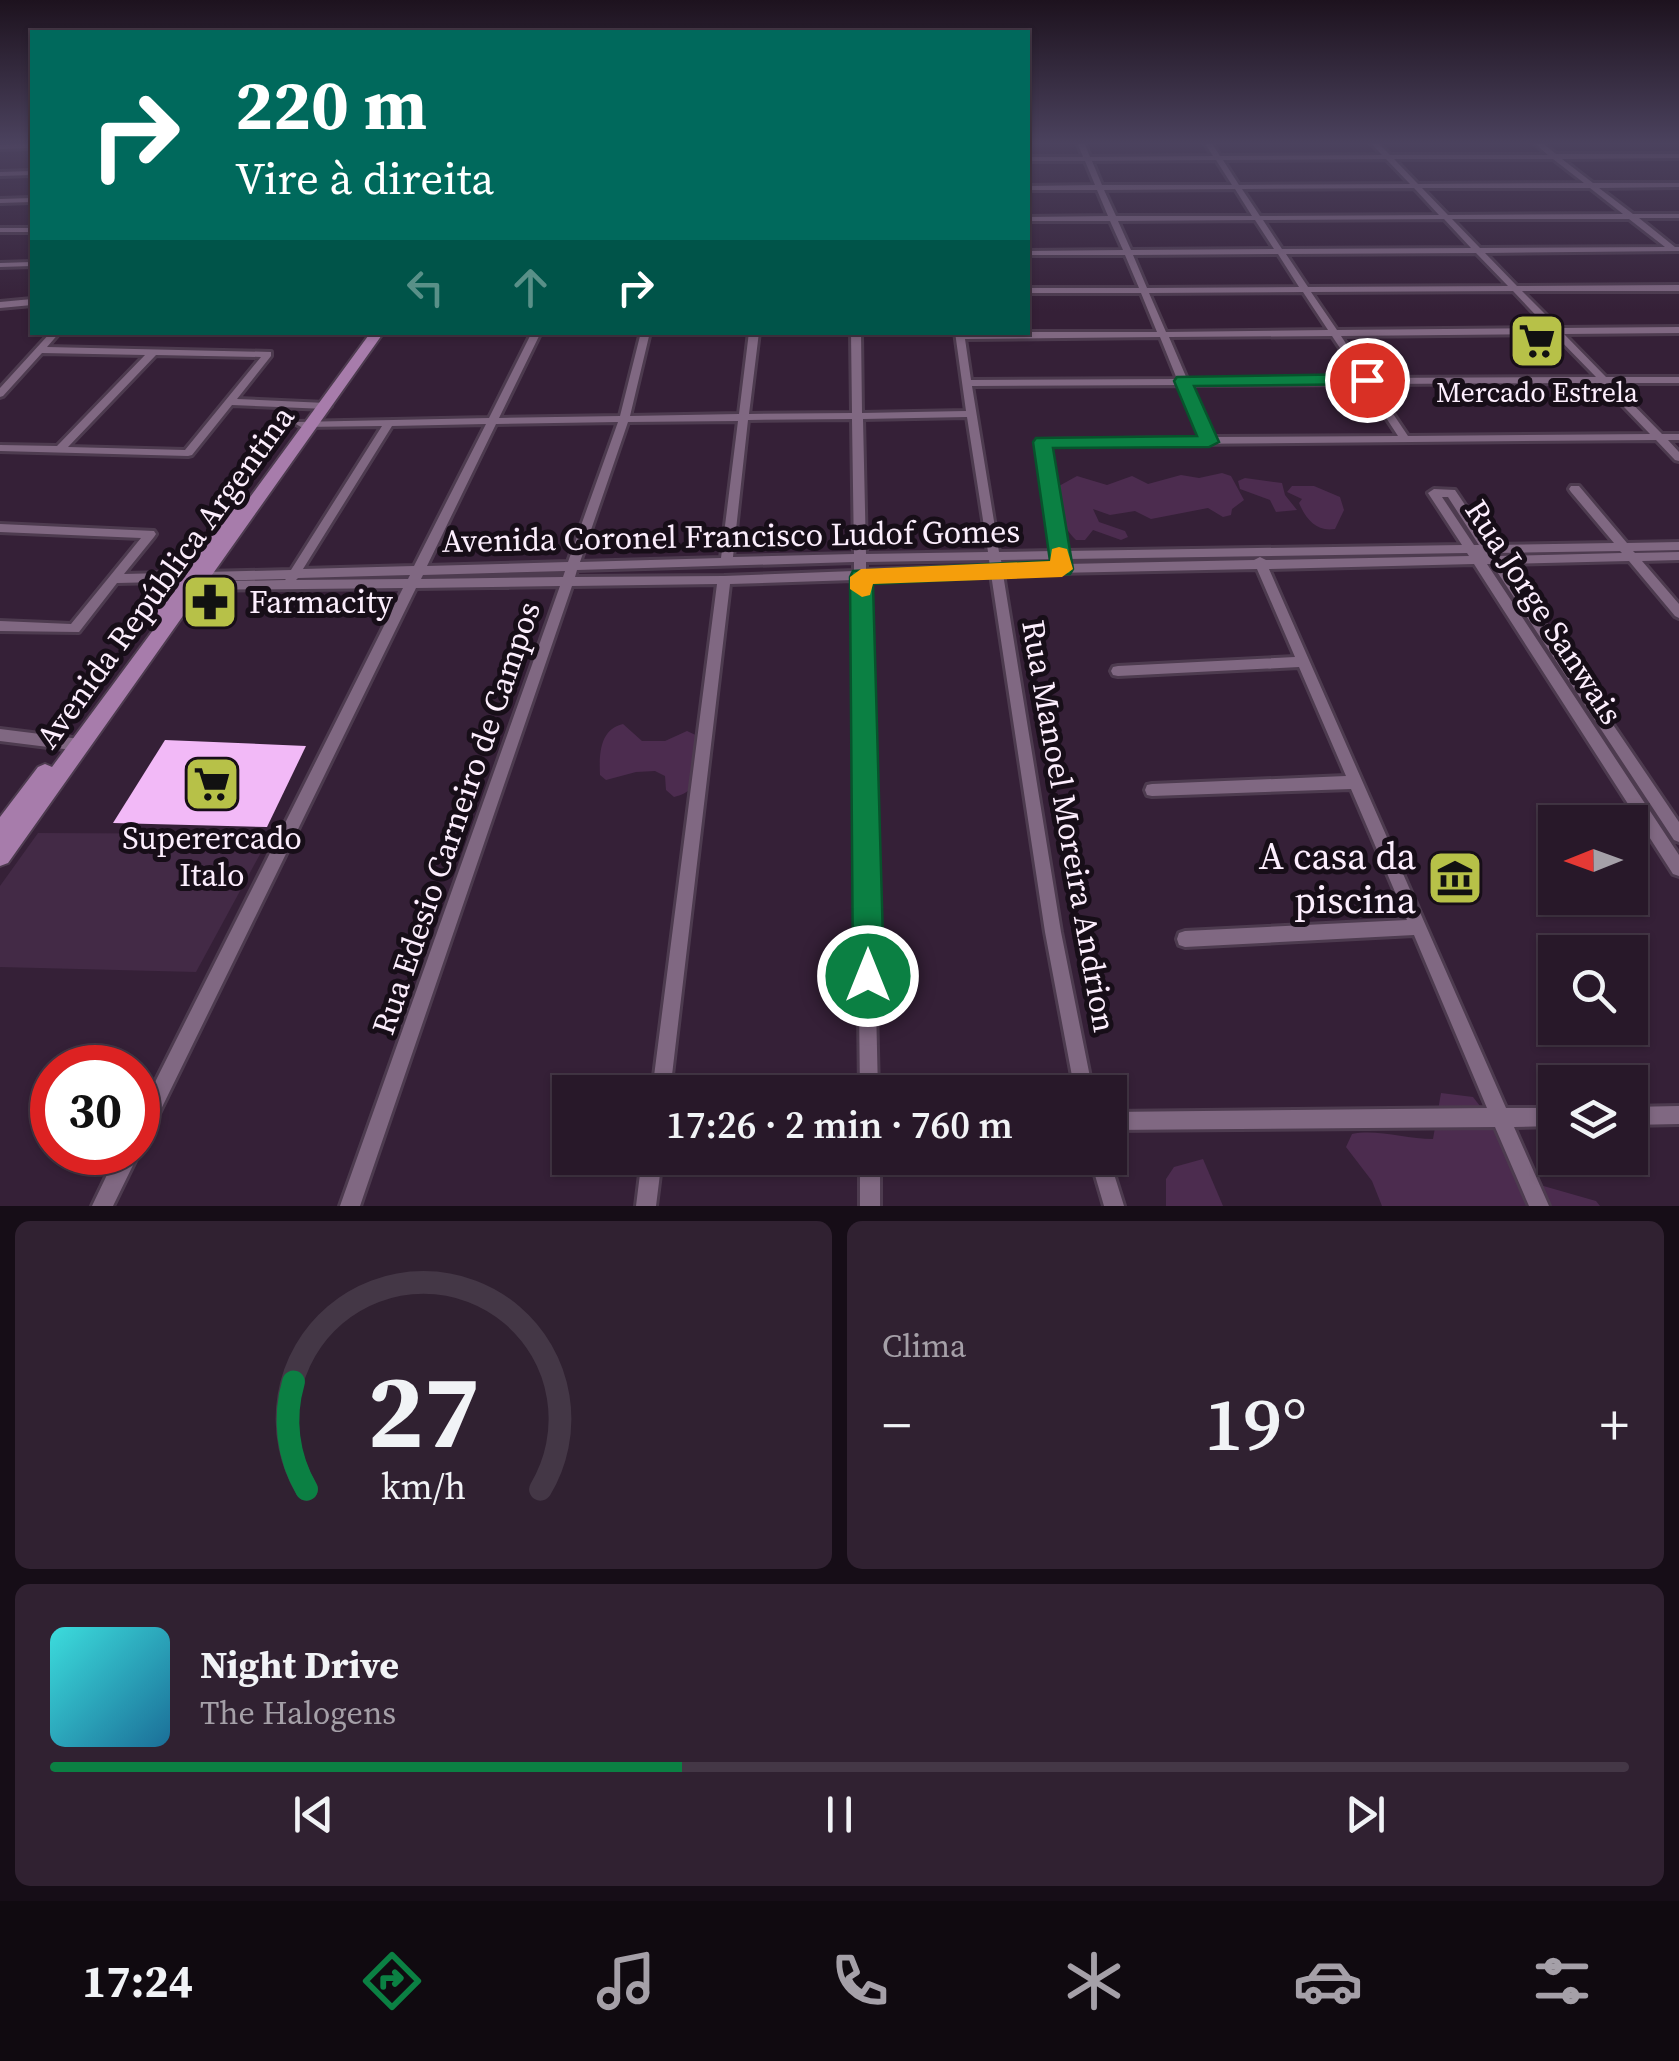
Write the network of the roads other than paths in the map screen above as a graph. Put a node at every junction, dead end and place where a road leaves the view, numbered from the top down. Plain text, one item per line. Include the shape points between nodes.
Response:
1 (1104, 198) edge
2 (1245, 198) edge
3 (1428, 198) edge
4 (1608, 198) edge
5 (30, 200) edge
6 (0, 201) edge
7 (1631, 216) junction
8 (1679, 216) edge
9 (1258, 218) junction
10 (1447, 218) junction
11 (1113, 219) junction
12 (1030, 220) edge
13 (0, 230) edge
14 (30, 230) edge
15 (1479, 250) junction
16 (1280, 251) junction
17 (1677, 251) edge
18 (1127, 252) junction
19 (1030, 253) edge
20 (0, 264) edge
21 (30, 264) edge
22 (1516, 288) junction
23 (1679, 288) edge
24 (1142, 290) junction
25 (1307, 290) junction
26 (1030, 291) edge
27 (30, 302) edge
28 (0, 305) edge
29 (1556, 330) junction
30 (1679, 330) edge
31 (1336, 332) junction
32 (1162, 333) junction
33 (1030, 334) edge
34 (54, 335) edge
35 (365, 335) edge
36 (376, 335) edge
37 (536, 335) edge
38 (645, 335) edge
39 (754, 335) edge
40 (856, 335) edge
41 (959, 335) edge
42 (41, 350) junction
43 (153, 352) junction
44 (1367, 380) junction
45 (1605, 380) junction
46 (1679, 380) edge
47 (1183, 381) junction
48 (966, 383) junction
49 (0, 394) edge
50 (228, 402) junction
51 (320, 406) junction
52 (970, 414) junction
53 (858, 416) junction
54 (744, 418) junction
55 (624, 419) junction
56 (494, 421) junction
57 (390, 422) junction
58 (308, 424) junction
59 (1660, 437) junction
60 (1679, 437) edge
61 (1405, 439) junction
62 (1209, 442) junction
63 (6, 449) edge
64 (59, 450) junction
65 (1679, 458) edge
66 (0, 461) edge
67 (1575, 489) dead end
68 (0, 528) edge
69 (1679, 546) edge
70 (1628, 551) junction
71 (1483, 554) junction
72 (1679, 556) edge
73 (860, 558) junction
74 (1259, 559) junction
75 (726, 562) junction
76 (1061, 562) junction
77 (994, 564) junction
78 (569, 573) junction
79 (419, 576) junction
80 (861, 577) junction
81 (115, 579) junction
82 (291, 579) junction
83 (187, 580) junction
84 (724, 580) junction
85 (1679, 613) edge
86 (0, 626) edge
87 (1304, 662) junction
88 (1118, 671) dead end
89 (0, 735) edge
90 (74, 744) junction
91 (1356, 782) junction
92 (1152, 790) dead end
93 (0, 834) edge
94 (1679, 834) edge
95 (0, 856) edge
96 (1679, 869) edge
97 (1418, 927) junction
98 (1185, 939) dead end
99 (663, 1075) edge
100 (870, 1075) edge
101 (1081, 1075) edge
102 (160, 1091) edge
103 (1679, 1115) edge
104 (1648, 1116) edge
105 (1538, 1117) edge
106 (1502, 1118) junction
107 (1127, 1121) edge
108 (118, 1175) edge
109 (650, 1175) edge
110 (870, 1175) edge
111 (1105, 1175) edge
112 (102, 1206) edge
113 (350, 1206) edge
114 (646, 1206) edge
115 (870, 1206) edge
116 (1114, 1206) edge
117 (1539, 1206) edge

1 - 11 street
2 - 9 street
3 - 10 street
4 - 7 street
5 - 6 street
7 - 8 street
7 - 10 street
7 - 17 street
9 - 10 street
9 - 11 street
9 - 16 street
10 - 15 street
11 - 12 street
11 - 18 street
13 - 14 street
15 - 16 street
15 - 17 street
15 - 22 street
16 - 18 street
16 - 25 street
18 - 19 street
18 - 24 street
20 - 21 street
22 - 23 street
22 - 25 street
22 - 29 street
24 - 25 street
24 - 26 street
24 - 32 street
25 - 31 street
27 - 28 street
29 - 30 street
29 - 31 street
29 - 45 street
31 - 32 street
31 - 44 street
32 - 33 street
32 - 47 street
34 - 42 street
35 - 51 main road, Avenida República Argentina
36 - 51 main road, Avenida República Argentina
37 - 56 street
38 - 55 street, Rua Edesio Carneiro de Campos
39 - 54 street
40 - 53 street
41 - 48 street, Rua Manoel Moreira Andrion
42 - 43 street
42 - 49 street
43 - 50 street via 268,354
43 - 64 street
44 - 45 street
44 - 47 street
44 - 61 street
45 - 46 street
45 - 59 street
47 - 48 street
47 - 62 street
48 - 52 street, Rua Manoel Moreira Andrion
50 - 51 street
50 - 64 street via 188,454
51 - 58 main road, Avenida República Argentina
52 - 53 street
52 - 77 street, Rua Manoel Moreira Andrion
53 - 54 street
53 - 73 street
54 - 55 street
54 - 75 street
55 - 56 street
55 - 78 street, Rua Edesio Carneiro de Campos
56 - 57 street
56 - 79 street
57 - 58 street
57 - 82 street
58 - 83 main road, Avenida República Argentina
59 - 60 street
59 - 61 street
59 - 65 street
61 - 62 street
62 - 76 street via 1042,442
63 - 64 street
63 - 66 street
67 - 70 street
68 - 81 street via 150,534
69 - 70 street, Avenida Coronel Francisco Ludof Gomes
70 - 71 street, Avenida Coronel Francisco Ludof Gomes
70 - 72 street, Avenida Coronel Francisco Ludof Gomes
70 - 85 street
71 - 74 street, Avenida Coronel Francisco Ludof Gomes
71 - 94 street, Rua Jorge Sanwais
71 - 96 street, Rua Jorge Sanwais
73 - 75 street, Avenida Coronel Francisco Ludof Gomes
73 - 77 street, Avenida Coronel Francisco Ludof Gomes
73 - 80 street
74 - 76 street, Avenida Coronel Francisco Ludof Gomes
74 - 87 street
75 - 78 street, Avenida Coronel Francisco Ludof Gomes
76 - 77 street, Avenida Coronel Francisco Ludof Gomes
77 - 80 street, Avenida Coronel Francisco Ludof Gomes
77 - 101 street, Rua Manoel Moreira Andrion
78 - 79 street, Avenida Coronel Francisco Ludof Gomes
78 - 84 street, Avenida Coronel Francisco Ludof Gomes
78 - 113 street, Rua Edesio Carneiro de Campos
79 - 82 street, Avenida Coronel Francisco Ludof Gomes
79 - 102 street
80 - 84 street, Avenida Coronel Francisco Ludof Gomes
80 - 100 street
81 - 83 street, Avenida Coronel Francisco Ludof Gomes
81 - 86 street via 74,629
82 - 83 street, Avenida Coronel Francisco Ludof Gomes
83 - 90 main road, Avenida República Argentina
84 - 99 street
87 - 88 street
87 - 91 street
89 - 90 street
90 - 93 main road, Avenida República Argentina
90 - 95 main road, Avenida República Argentina
91 - 92 street
91 - 97 street
97 - 98 street
97 - 106 street
103 - 104 street
105 - 106 street
106 - 107 street
106 - 117 street
108 - 112 street
109 - 114 street
110 - 115 street
111 - 116 street

